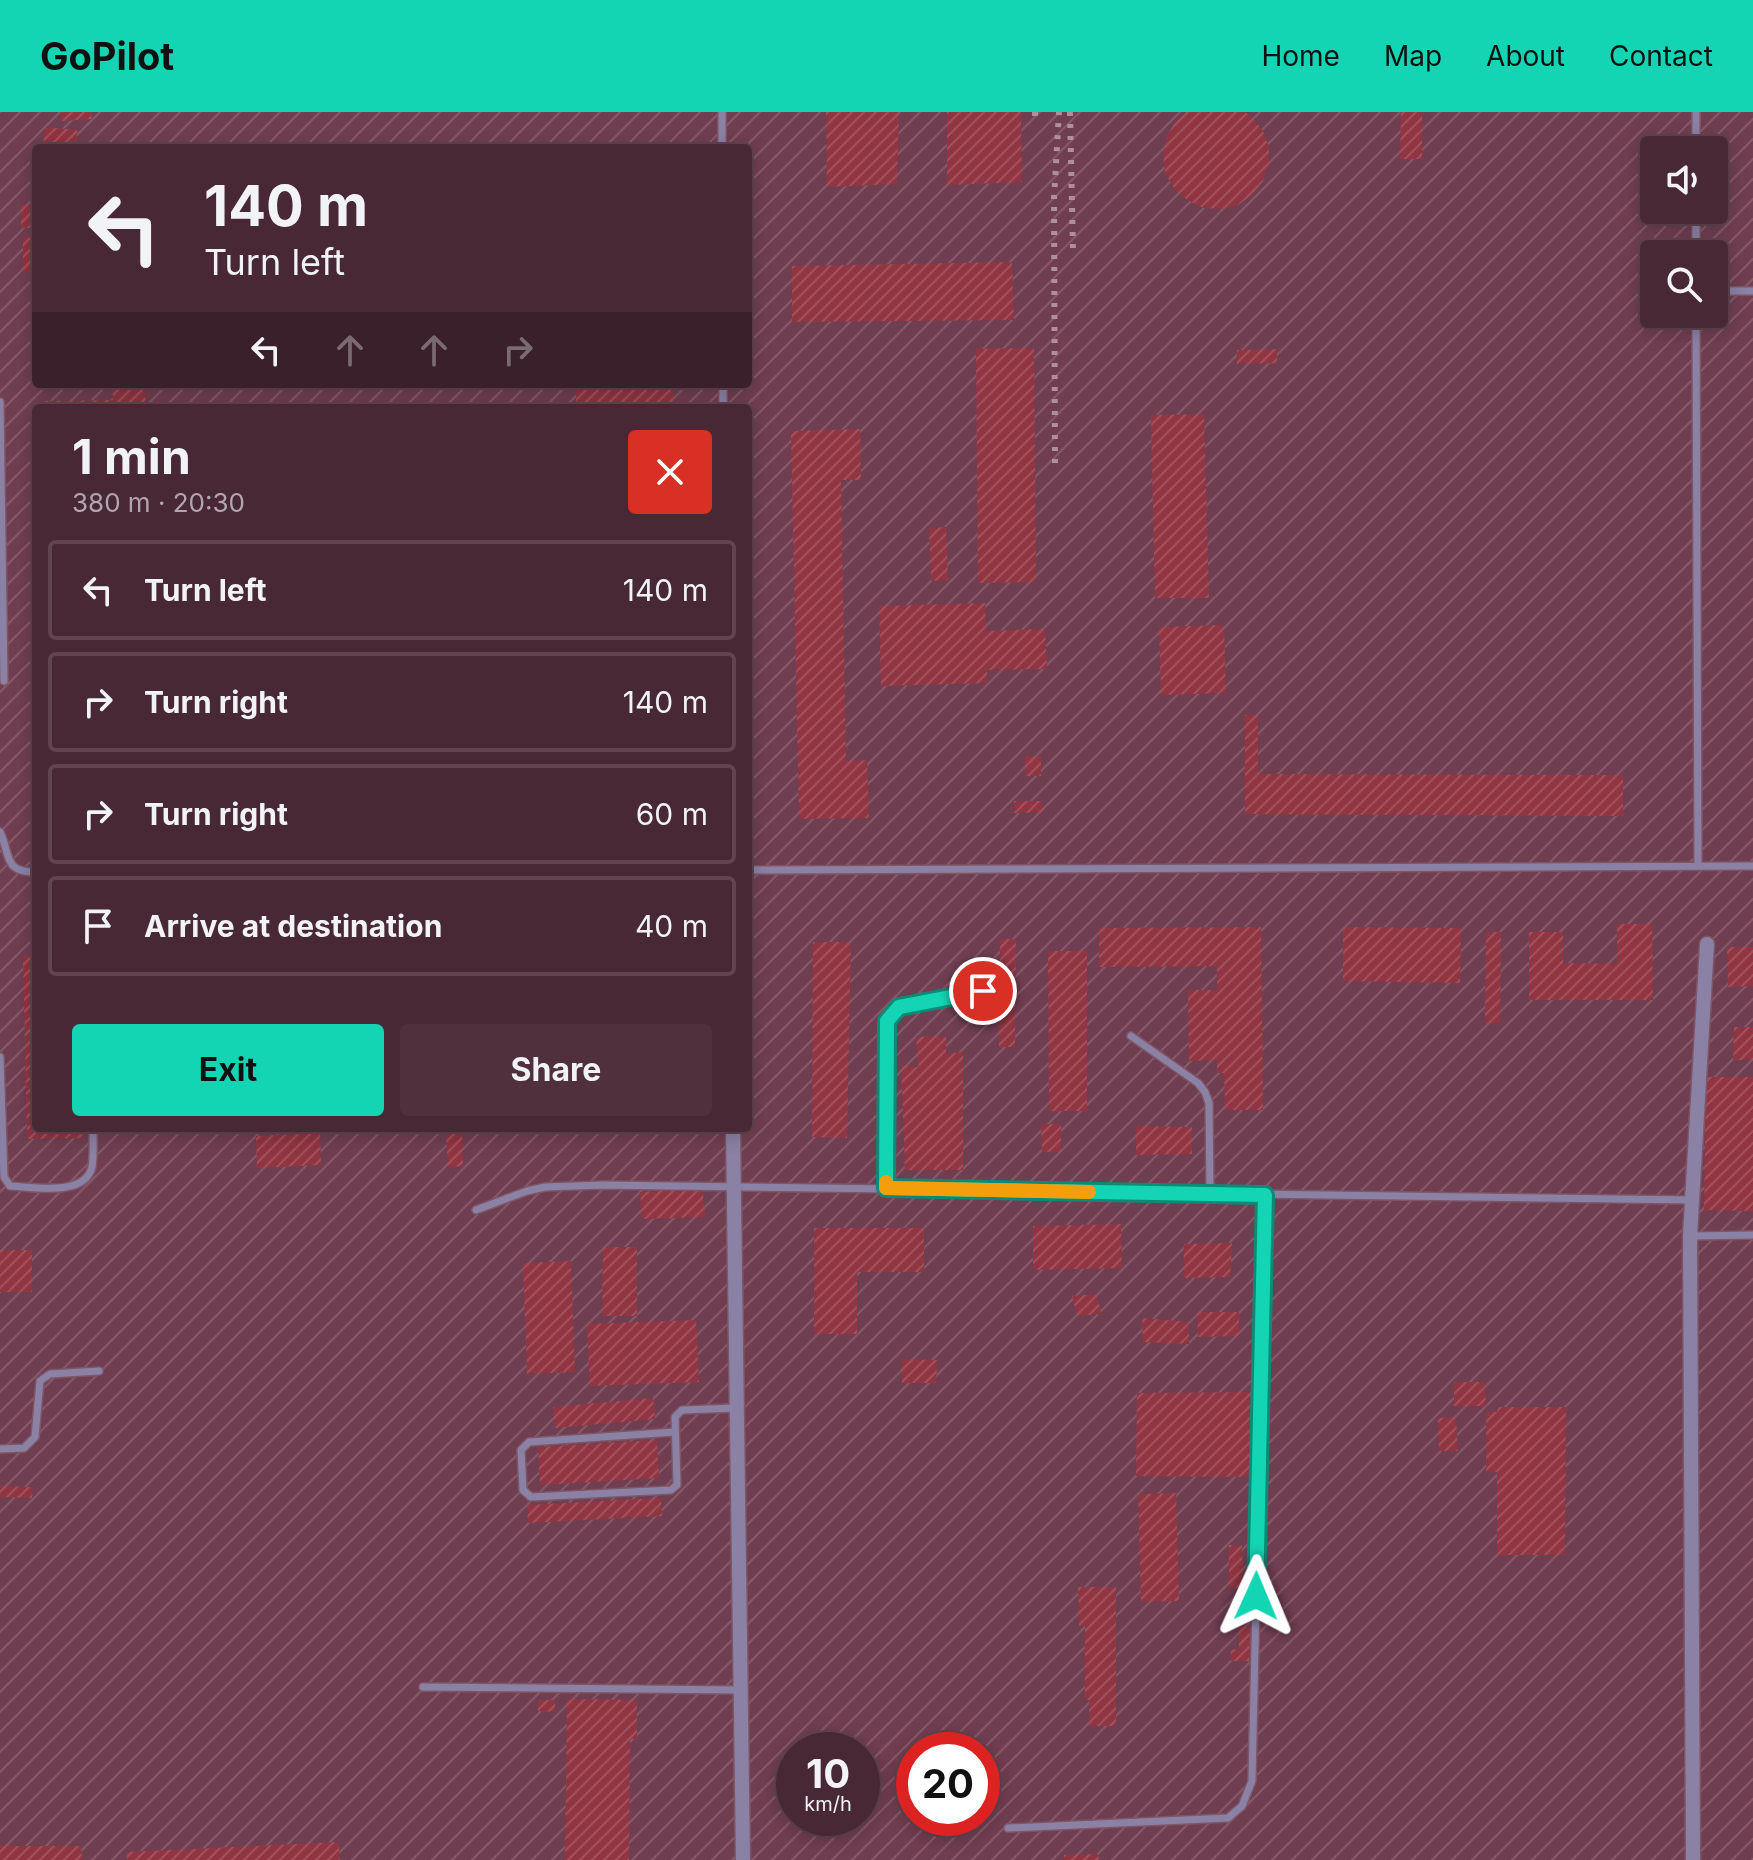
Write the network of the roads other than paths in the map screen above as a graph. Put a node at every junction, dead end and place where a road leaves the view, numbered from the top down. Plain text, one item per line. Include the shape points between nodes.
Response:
1 (722, 112) edge
2 (1696, 112) edge
3 (1696, 136) edge
4 (722, 144) edge
5 (1728, 291) edge
6 (1753, 291) edge
7 (1696, 328) edge
8 (0, 402) edge
9 (4, 681) dead end
10 (0, 832) edge
11 (1698, 866) junction
12 (1753, 866) edge
13 (752, 870) edge
14 (32, 872) edge
15 (1707, 944) dead end
16 (983, 991) dead end
17 (1131, 1036) dead end
18 (0, 1057) edge
19 (93, 1132) edge
20 (733, 1132) edge
21 (733, 1186) junction
22 (886, 1188) junction
23 (1210, 1193) junction
24 (1265, 1195) junction
25 (1692, 1200) junction
26 (476, 1210) dead end
27 (1753, 1235) edge
28 (1690, 1236) junction
29 (99, 1371) dead end
30 (736, 1408) junction
31 (675, 1432) junction
32 (0, 1449) edge
33 (423, 1687) dead end
34 (740, 1690) junction
35 (1008, 1828) dead end
36 (743, 1860) edge
37 (1693, 1860) edge

1 - 4 lane
2 - 3 lane
5 - 6 lane
7 - 11 lane
8 - 9 lane
10 - 14 lane via 11,865
11 - 12 lane
11 - 13 lane
15 - 25 street
16 - 22 lane via 899,1007 887,1021
17 - 23 lane via 1205,1092
18 - 19 lane via 4,1177 10,1186 66,1188 85,1180 92,1168
20 - 21 street
21 - 22 lane
21 - 26 lane via 545,1187
21 - 30 street
22 - 23 lane
23 - 24 lane
24 - 25 lane
24 - 35 lane via 1252,1781 1242,1806 1228,1818
25 - 28 street
27 - 28 lane
28 - 37 street
29 - 32 lane via 50,1374 40,1381 35,1437 24,1448
30 - 31 lane via 682,1410 675,1417
30 - 34 street
31 - 31 lane via 677,1485 671,1490 531,1497 523,1490 521,1450 529,1442
33 - 34 lane
34 - 36 street

